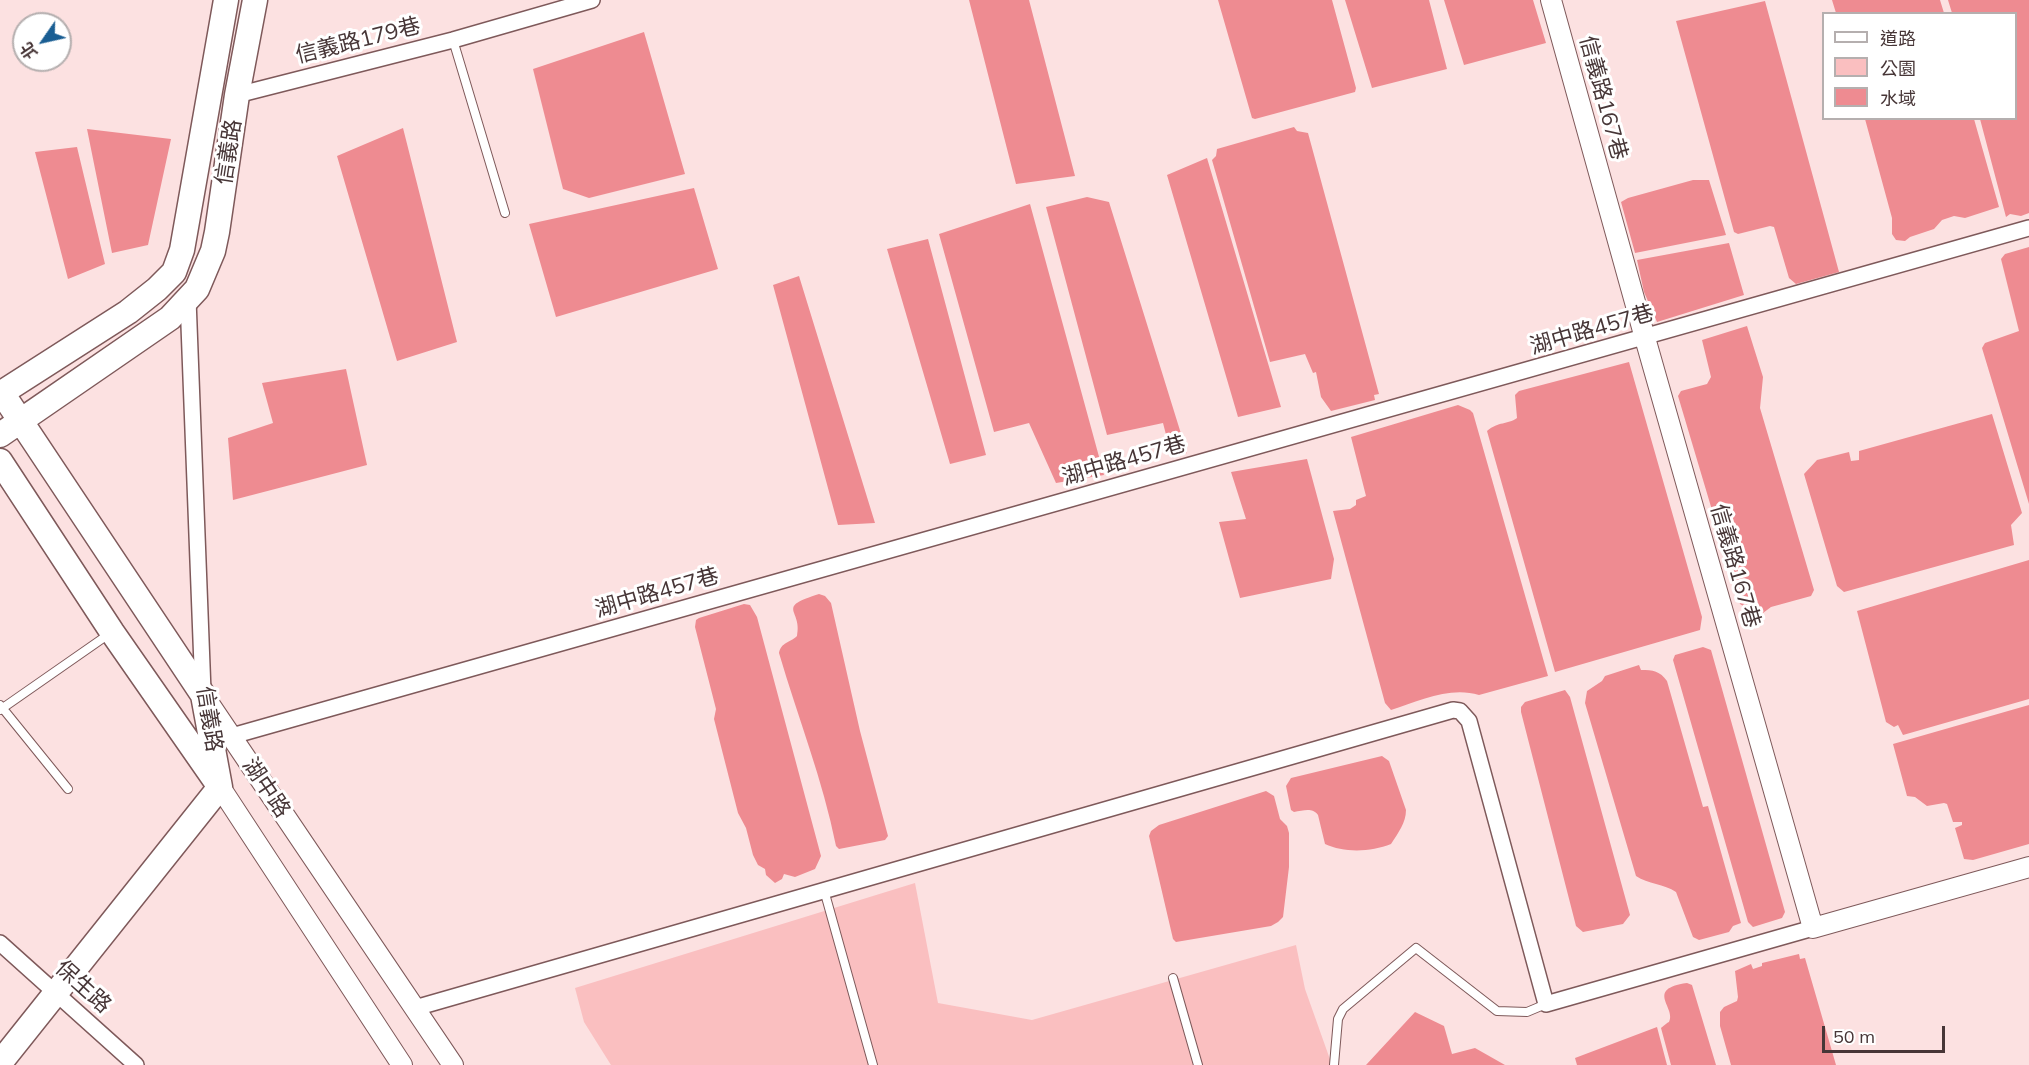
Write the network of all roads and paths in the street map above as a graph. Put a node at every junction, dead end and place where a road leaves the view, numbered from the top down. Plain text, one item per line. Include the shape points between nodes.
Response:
1 (226, 0) edge
2 (255, 0) edge
3 (592, 0) edge
4 (1551, 0) edge
5 (453, 40) junction
6 (237, 94) junction
7 (505, 213) dead end
8 (2029, 228) edge
9 (188, 299) junction
10 (1645, 338) junction
11 (1, 393) edge
12 (20, 420) junction
13 (0, 435) edge
14 (0, 461) edge
15 (112, 632) junction
16 (203, 695) junction
17 (1, 708) edge
18 (232, 736) junction
19 (220, 787) junction
20 (68, 789) dead end
21 (2029, 867) edge
22 (824, 890) junction
23 (1813, 928) junction
24 (0, 943) edge
25 (1173, 978) dead end
26 (56, 992) junction
27 (1546, 1004) junction
28 (415, 1008) junction
29 (0, 1063) edge
30 (136, 1065) edge
31 (402, 1065) edge
32 (453, 1065) edge
33 (873, 1065) edge
34 (1198, 1065) edge
35 (1334, 1065) edge

1 - 11 main road, 信義路 via 182,250 174,272 128,312
2 - 6 main road, 信義路
3 - 5 street, 信義路179巷
4 - 10 street, 信義路167巷
5 - 6 street, 信義路179巷
5 - 7 lane
6 - 9 main road, 信義路 via 213,251 197,289
8 - 10 street, 湖中路457巷
9 - 12 main road, 信義路 via 170,318
9 - 16 street, 信義路
10 - 18 street, 湖中路457巷
10 - 23 street, 信義路167巷
11 - 12 main road, 湖中路
12 - 13 main road, 信義路
12 - 16 main road, 湖中路
14 - 15 main road, 湖中路
15 - 17 lane
15 - 19 main road, 湖中路
16 - 18 street, 湖中路
16 - 19 main road, 信義路
17 - 20 lane
18 - 28 street, 湖中路
19 - 26 main road
19 - 31 street, 湖中路
21 - 23 street
22 - 27 street via 1460,711 1469,721
22 - 28 street
22 - 33 lane
23 - 27 street
24 - 26 street, 保生路
25 - 34 lane
26 - 29 main road
26 - 30 street, 保生路
27 - 35 lane via 1527,1012 1497,1011 1416,948 1342,1009
28 - 32 street, 湖中路

